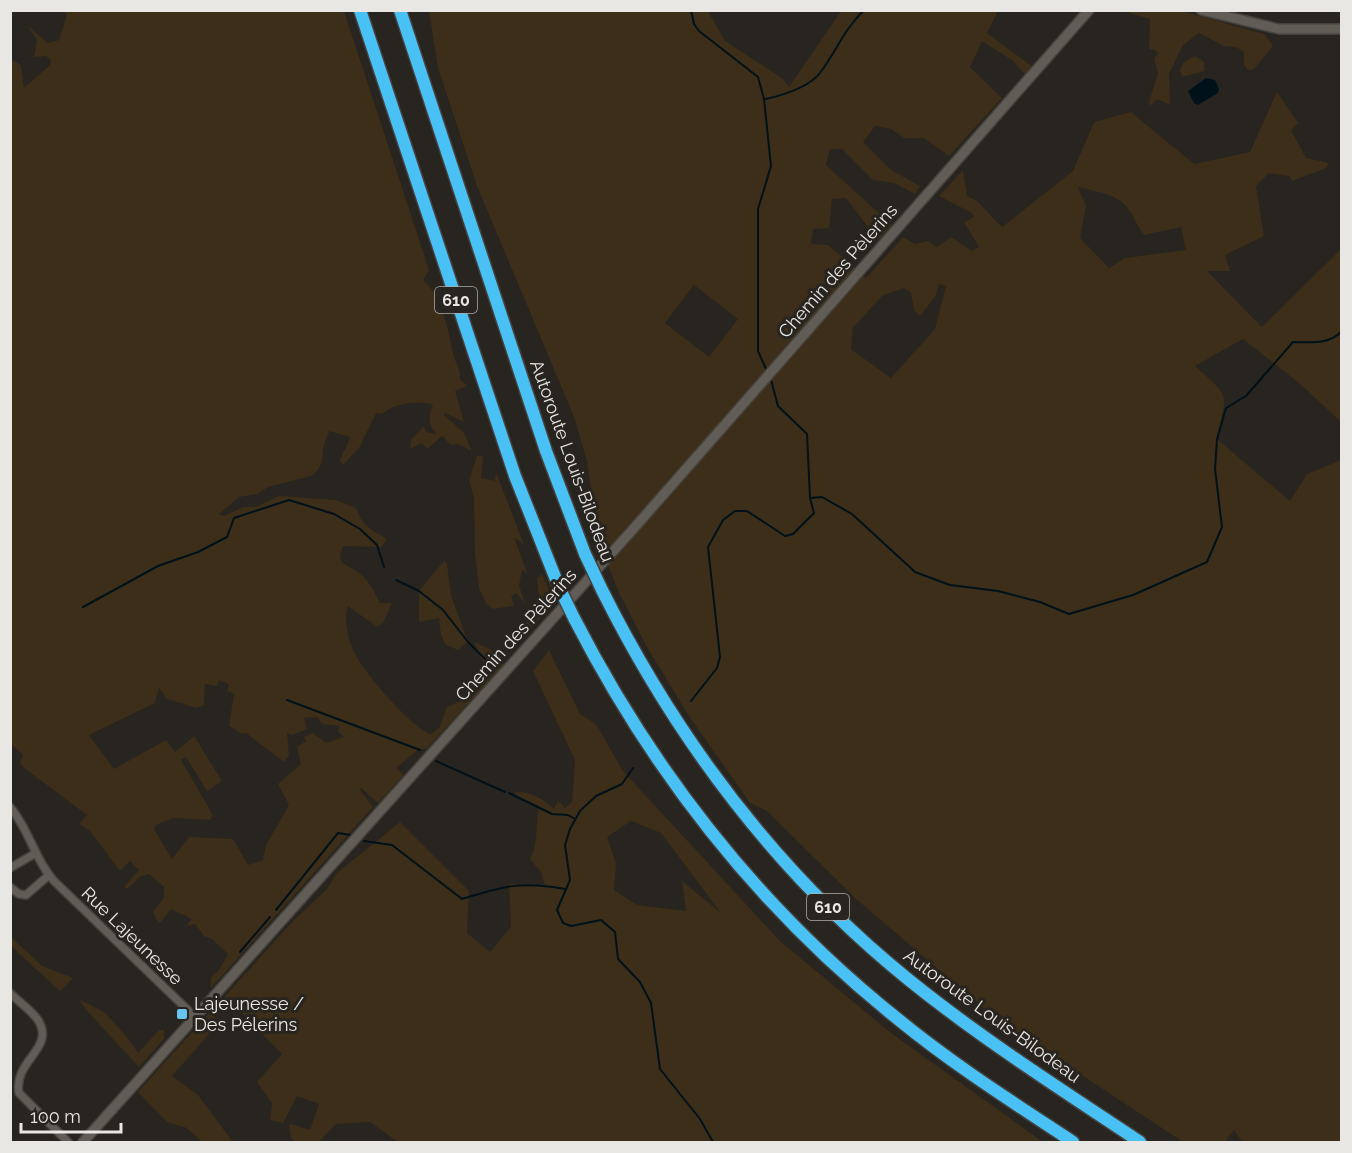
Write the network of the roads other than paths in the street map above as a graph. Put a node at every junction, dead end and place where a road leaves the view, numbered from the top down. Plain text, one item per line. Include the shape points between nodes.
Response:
1 (360, 10) edge
2 (400, 10) edge
3 (1089, 10) edge
4 (1201, 10) edge
5 (1341, 29) edge
6 (10, 807) edge
7 (36, 853) junction
8 (10, 868) edge
9 (49, 875) junction
10 (10, 887) edge
11 (10, 993) edge
12 (195, 1017) junction
13 (68, 1143) edge
14 (83, 1143) edge
15 (1073, 1143) edge
16 (1140, 1143) edge

1 - 15 highway, 610, bridge via 515,476 559,587 614,693 658,762 724,849 783,915 909,1028
2 - 16 highway, Autoroute Louis-Bilodeau / 610, bridge via 542,438 585,554 650,679 694,748 760,834 814,894 887,962 947,1010
3 - 12 street, Chemin des Pèlerins via 766,379
4 - 5 street via 1279,29
6 - 7 street, Rue Lajeunesse via 24,825
7 - 8 street
7 - 9 street, Rue Lajeunesse
9 - 10 street via 26,895
9 - 12 street, Rue Lajeunesse
11 - 13 street via 36,1018 42,1034 39,1048 20,1071 19,1093
12 - 14 street, Chemin des Pèlerins

